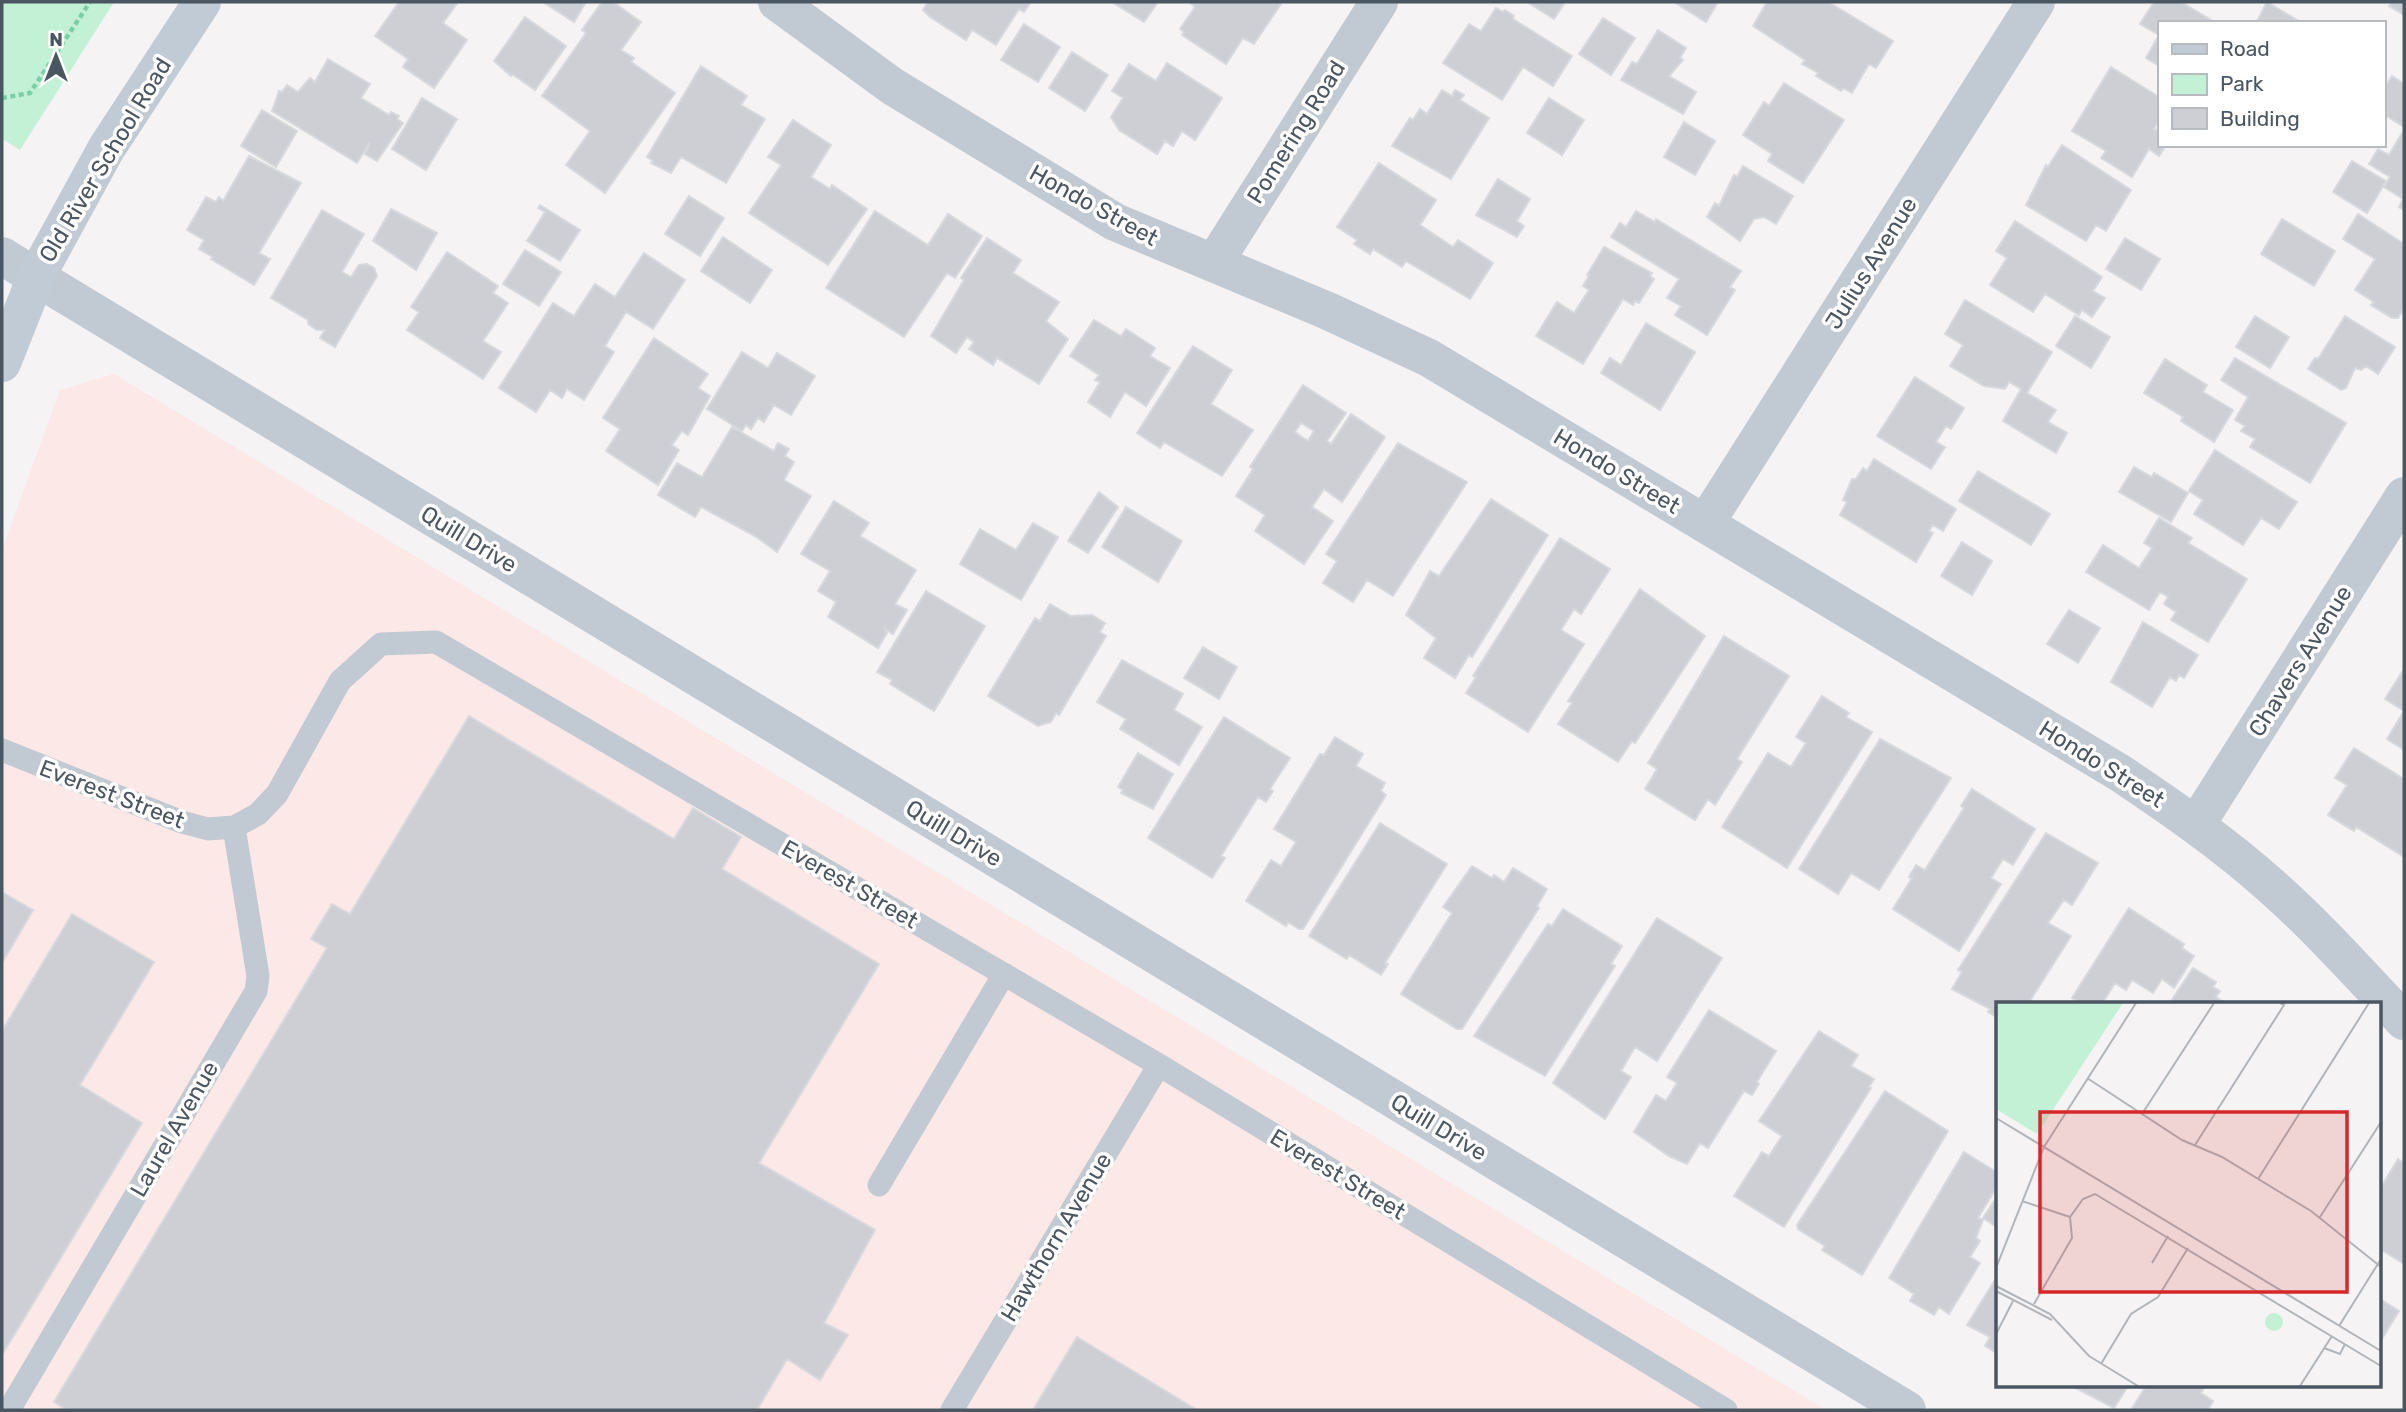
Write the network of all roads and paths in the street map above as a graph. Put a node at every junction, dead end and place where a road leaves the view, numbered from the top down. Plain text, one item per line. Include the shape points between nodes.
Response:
1 (90, 2) edge
2 (202, 2) edge
3 (1379, 2) edge
4 (2036, 2) edge
5 (794, 7) edge
6 (2, 98) edge
7 (2, 256) edge
8 (1213, 263) junction
9 (36, 277) junction
10 (2, 363) edge
11 (2404, 496) edge
12 (1705, 524) junction
13 (2, 750) edge
14 (2196, 825) junction
15 (234, 827) junction
16 (1004, 974) junction
17 (2404, 1021) edge
18 (1159, 1065) junction
19 (879, 1185) dead end
20 (9, 1410) edge
21 (952, 1410) edge
22 (1726, 1410) edge
23 (1907, 1410) edge

1 - 6 path via 30,93
2 - 9 main road, Old River School Road via 106,149
3 - 8 street, Pomering Road
4 - 12 street, Julius Avenue
5 - 8 street, Hondo Street via 892,86 1115,222
7 - 9 street, Quill Drive
8 - 12 street, Hondo Street via 1429,358
9 - 10 main road, Old River School Road
9 - 23 street, Quill Drive
11 - 14 street, Chavers Avenue
12 - 14 street, Hondo Street via 2120,773
13 - 15 lane, Everest Street via 182,822 208,829
14 - 17 street, Hondo Street via 2327,938
15 - 16 lane, Everest Street via 258,814 277,794 340,681 381,644 436,642
15 - 20 lane, Laurel Avenue via 258,976 256,990
16 - 18 lane, Everest Street
16 - 19 lane
18 - 21 lane, Hawthorn Avenue
18 - 22 lane, Everest Street

